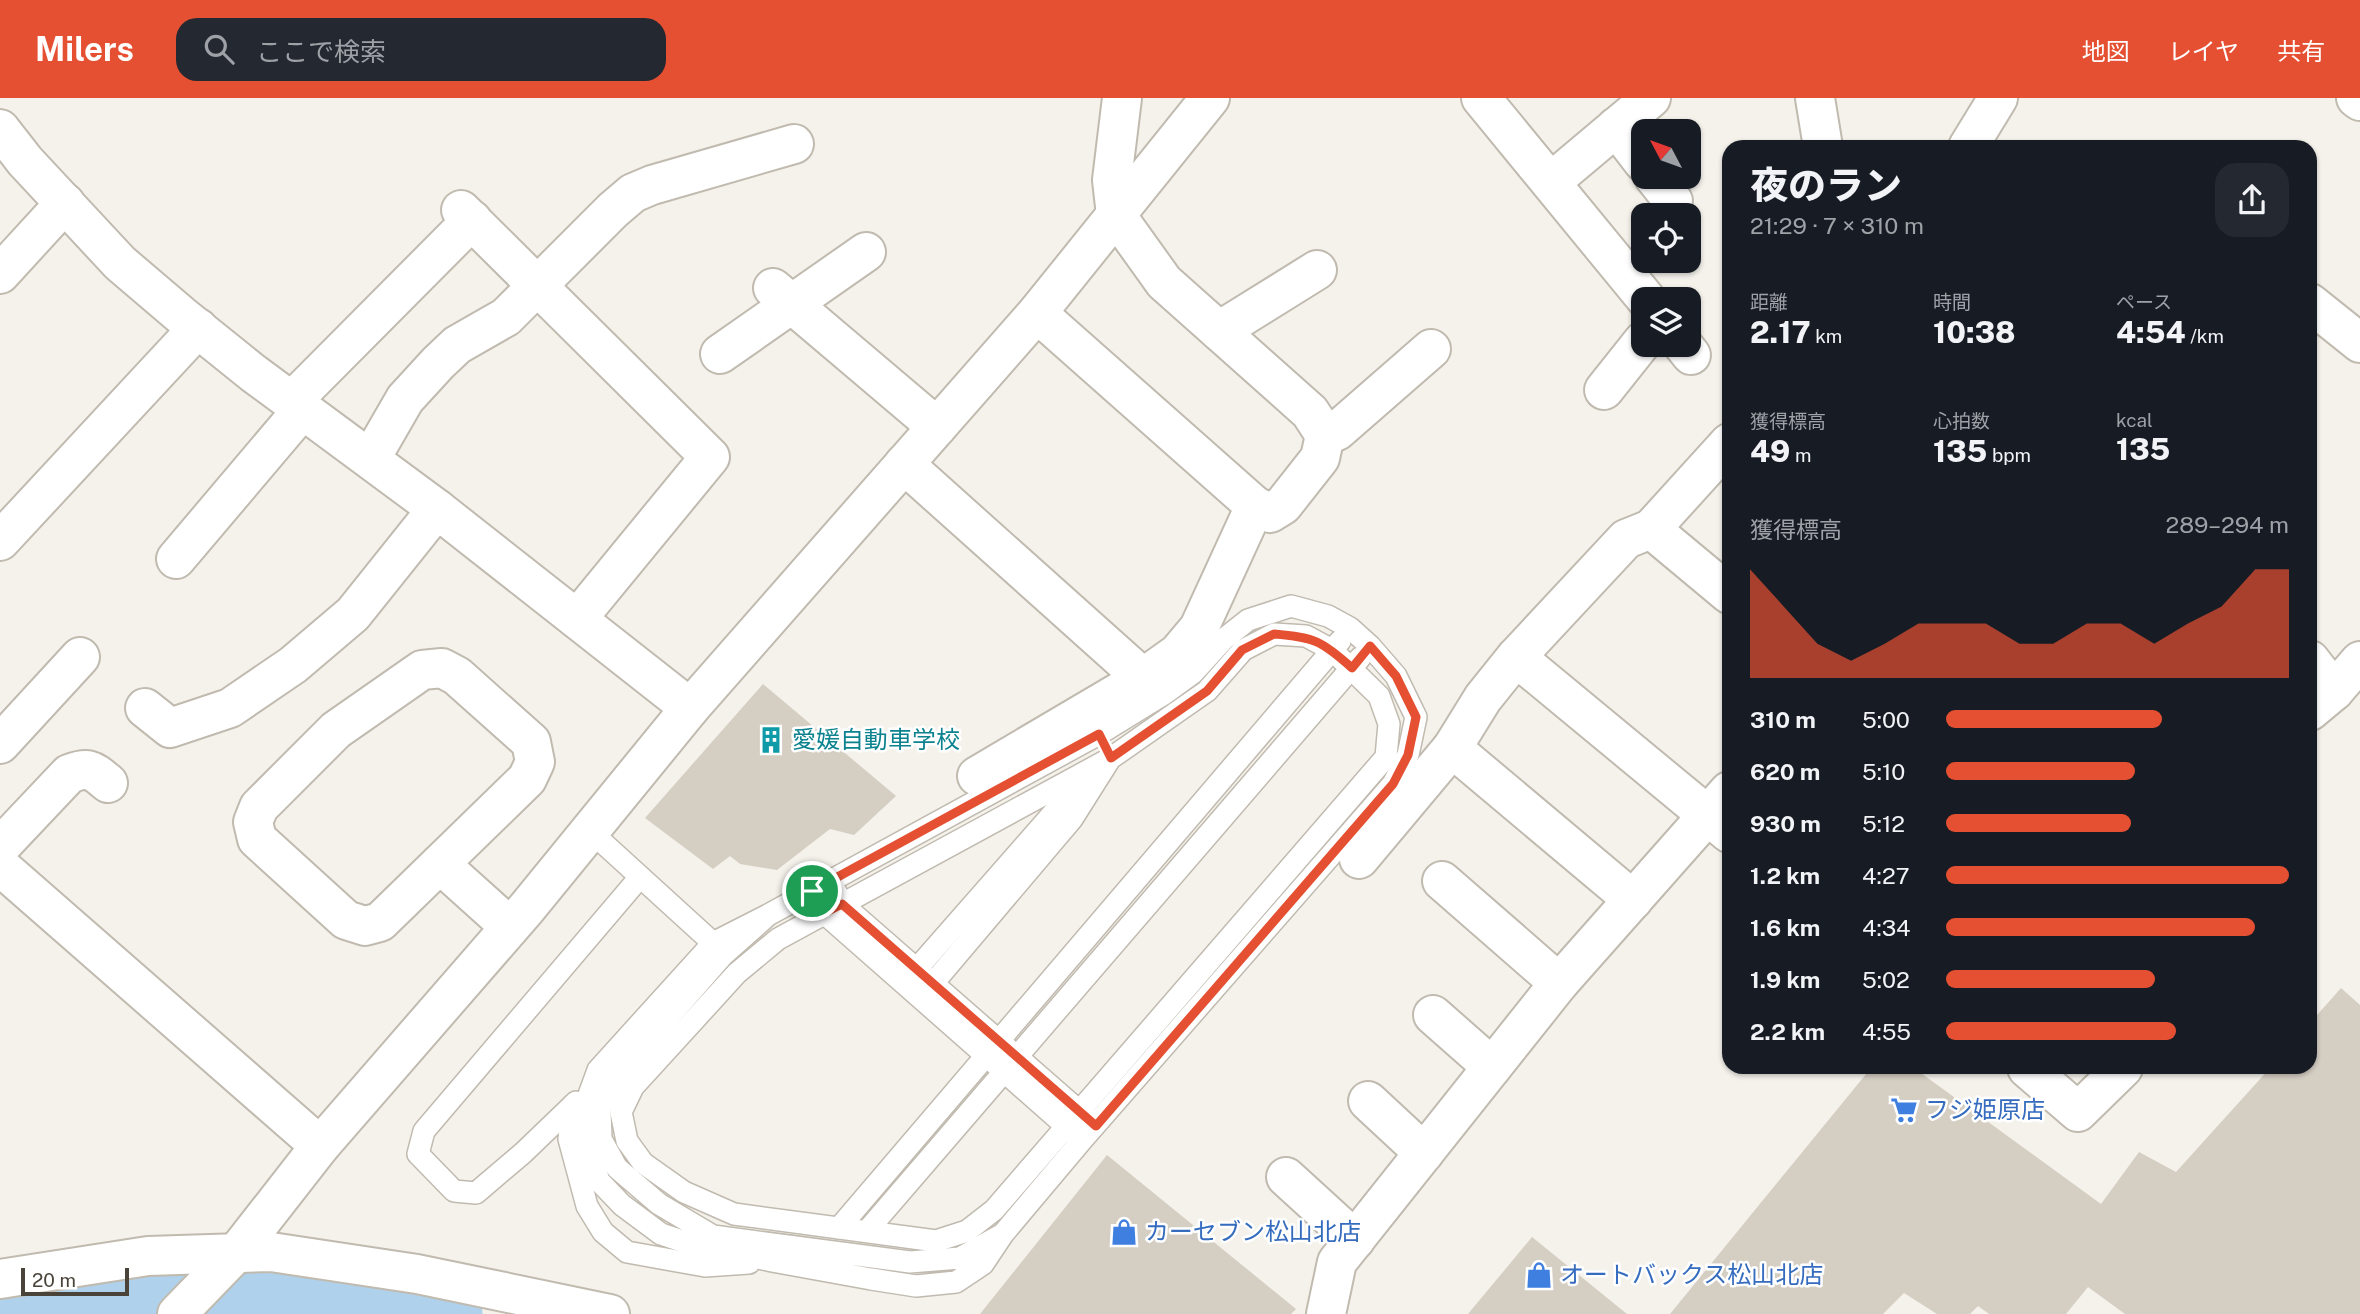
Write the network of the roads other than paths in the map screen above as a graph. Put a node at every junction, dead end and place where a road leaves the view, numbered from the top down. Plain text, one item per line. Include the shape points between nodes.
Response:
1 (1122, 98) edge
2 (1210, 98) edge
3 (1481, 98) edge
4 (1651, 98) edge
5 (1815, 98) edge
6 (1998, 98) edge
7 (1616, 127) junction
8 (0, 130) edge
9 (1823, 140) edge
10 (1972, 140) edge
11 (793, 144) dead end
12 (1631, 146) edge
13 (1550, 182) junction
14 (65, 203) junction
15 (1116, 215) junction
16 (866, 251) dead end
17 (1317, 270) dead end
18 (0, 274) edge
19 (538, 284) junction
20 (1636, 287) edge
21 (783, 296) junction
22 (2317, 309) edge
23 (1037, 313) junction
24 (198, 328) junction
25 (1219, 331) junction
26 (2360, 344) edge
27 (1431, 349) dead end
28 (720, 354) dead end
29 (1631, 356) edge
30 (1604, 390) dead end
31 (298, 405) junction
32 (937, 427) junction
33 (1325, 435) junction
34 (1722, 451) edge
35 (371, 458) junction
36 (904, 464) junction
37 (1255, 506) junction
38 (438, 509) junction
39 (1651, 529) junction
40 (0, 541) edge
41 (176, 559) dead end
42 (1722, 588) edge
43 (577, 619) junction
44 (1350, 628) junction
45 (1370, 646) junction
46 (1332, 650) junction
47 (80, 657) dead end
48 (1516, 657) junction
49 (2360, 661) edge
50 (1352, 668) junction
51 (1143, 678) junction
52 (2317, 684) edge
53 (2322, 701) edge
54 (145, 708) dead end
55 (690, 708) junction
56 (1099, 734) junction
57 (0, 744) edge
58 (1452, 748) junction
59 (1063, 754) junction
60 (1111, 758) junction
61 (977, 776) dead end
62 (1074, 778) junction
63 (108, 783) dead end
64 (1722, 813) edge
65 (590, 831) junction
66 (0, 847) edge
67 (1359, 859) dead end
68 (440, 864) junction
69 (0, 866) edge
70 (639, 877) junction
71 (1442, 881) dead end
72 (821, 886) junction
73 (1633, 900) junction
74 (833, 908) junction
75 (768, 915) junction
76 (510, 927) junction
77 (713, 943) junction
78 (1559, 983) junction
79 (918, 984) junction
80 (1433, 1015) dead end
81 (992, 1048) junction
82 (1011, 1065) junction
83 (1492, 1067) junction
84 (598, 1070) junction
85 (2034, 1074) edge
86 (2117, 1074) edge
87 (1367, 1101) dead end
88 (573, 1105) junction
89 (1072, 1118) junction
90 (1089, 1133) junction
91 (320, 1146) junction
92 (1424, 1153) junction
93 (1286, 1177) dead end
94 (839, 1228) junction
95 (867, 1231) junction
96 (1003, 1234) junction
97 (1355, 1240) junction
98 (238, 1251) junction
99 (772, 1262) junction
100 (0, 1279) edge
101 (177, 1314) edge
102 (610, 1314) edge
103 (1326, 1314) edge

1 - 15 street via 1112,180
2 - 15 street
3 - 13 street
4 - 7 street
5 - 9 street
6 - 10 street
7 - 12 street
7 - 13 street
8 - 14 street
11 - 19 street via 753,140 633,193
13 - 20 street
14 - 18 street
14 - 24 street via 120,263
15 - 23 street
15 - 25 street via 1164,282
16 - 21 street
17 - 25 street
19 - 31 street via 466,215
19 - 35 street via 506,317 457,345 438,363 405,399
19 - 43 street via 710,457
21 - 28 street
21 - 32 street
22 - 26 street
23 - 32 street
23 - 37 street
24 - 31 street
24 - 40 street
25 - 33 street via 1310,412
27 - 33 street via 1337,431
29 - 30 street
31 - 35 street
31 - 41 street
32 - 36 street
33 - 37 street via 1320,458 1283,505 1270,513
34 - 39 street
35 - 38 street
36 - 51 street
36 - 55 street
37 - 51 street via 1199,628 1178,653
38 - 43 street
38 - 54 street via 353,614 293,665 230,708 170,728
39 - 42 street
39 - 48 street via 1626,538
43 - 55 street
44 - 45 lane
44 - 46 lane
44 - 56 lane via 1328,616 1291,606 1248,620 1193,673
45 - 50 lane
45 - 90 lane via 1396,676 1416,717 1408,755 1393,784
46 - 50 lane
46 - 60 lane via 1306,636 1274,634 1242,650 1207,691
46 - 81 lane
47 - 57 street
48 - 58 street
48 - 64 street
49 - 53 street
50 - 82 lane
50 - 89 lane via 1379,696 1389,724 1385,757
51 - 61 street
52 - 53 street
55 - 65 street
56 - 59 lane
56 - 60 lane
58 - 67 street
58 - 73 street
59 - 62 lane
59 - 72 lane
60 - 62 lane
60 - 79 lane via 1072,819
62 - 74 lane
62 - 79 lane via 1057,809
63 - 66 street via 83,768 69,774
64 - 73 street
65 - 70 lane
65 - 76 street
68 - 68 street via 527,779 535,762 531,742 442,668 422,670 337,730 259,807 253,822 257,839 346,920 365,926 380,922
68 - 76 street
69 - 91 street
70 - 77 lane
70 - 88 lane via 424,1131 418,1154 454,1191 476,1193
71 - 78 street
72 - 74 lane
72 - 75 lane
73 - 78 street
74 - 79 lane
74 - 94 lane via 778,939 737,973 633,1087 621,1112 627,1140 643,1163 684,1192 734,1213
75 - 77 lane
75 - 96 lane via 722,956 615,1079 600,1110 601,1139 617,1168 659,1204 713,1236 910,1262 960,1258
76 - 91 street
77 - 84 lane
78 - 83 street
79 - 81 lane
80 - 83 street
81 - 82 lane
81 - 94 lane
82 - 89 lane
82 - 95 lane
83 - 92 street
84 - 88 lane
84 - 99 lane via 583,1111 599,1181 622,1205 662,1234
85 - 86 street via 2078,1112
87 - 92 street
88 - 99 lane via 569,1139 587,1206 603,1232 627,1252 705,1266
89 - 90 lane
89 - 95 lane via 994,1210 967,1231 936,1241
90 - 96 lane
91 - 98 street
92 - 97 street
93 - 97 street
94 - 95 lane
96 - 99 lane via 983,1264 956,1282 916,1286
97 - 103 street via 1337,1262
98 - 100 street via 148,1256
98 - 101 street
98 - 102 street via 417,1274

